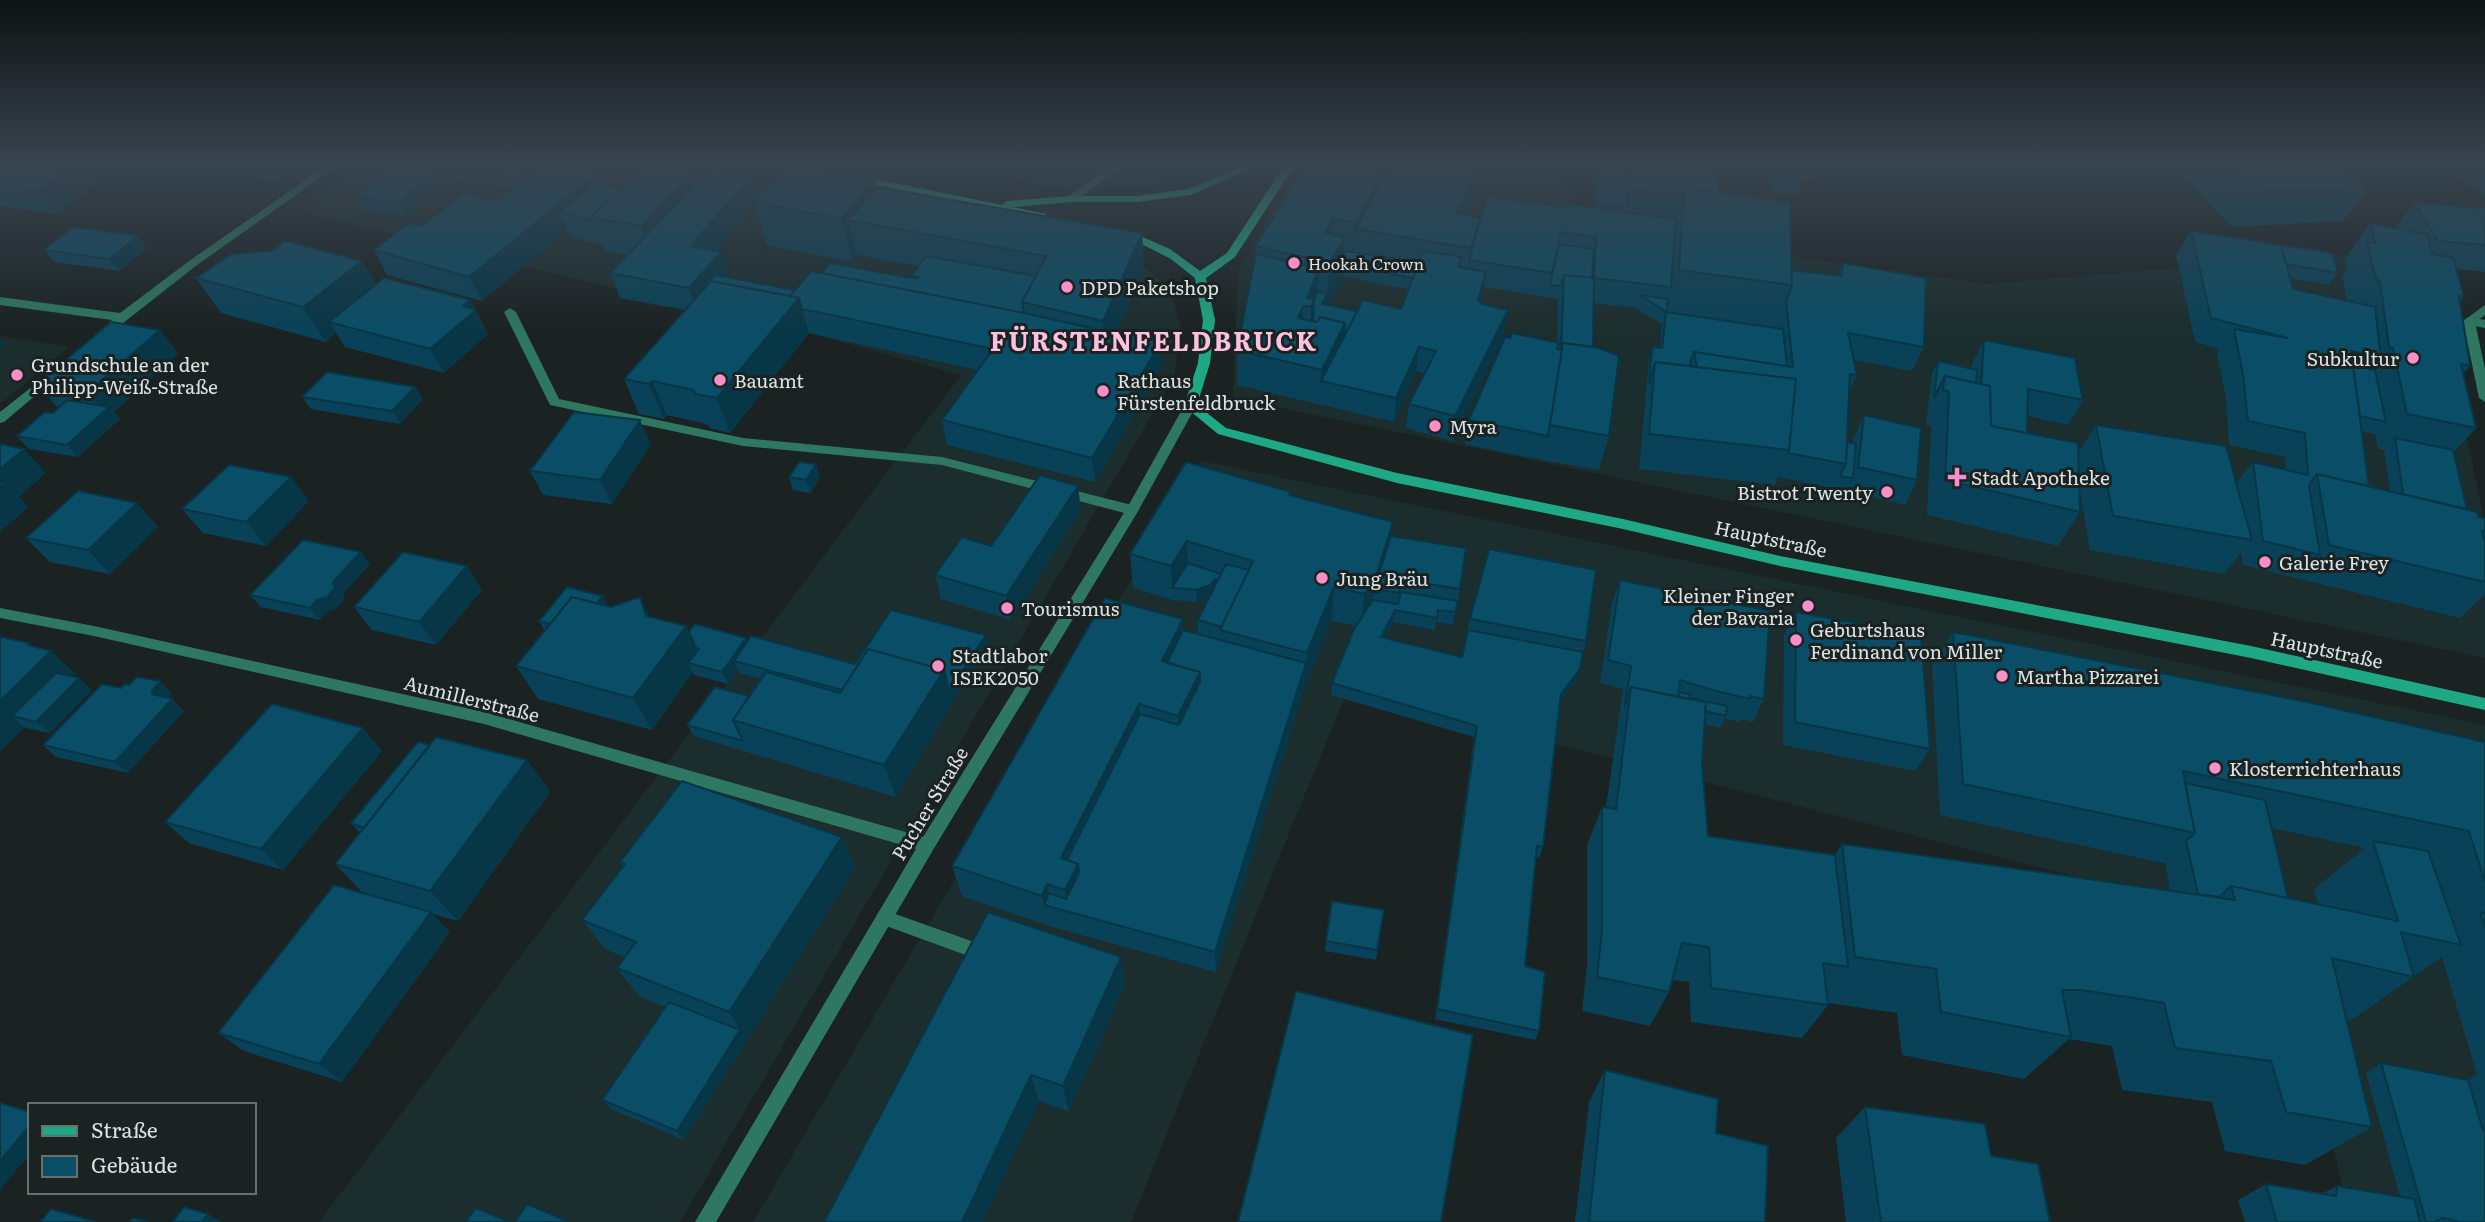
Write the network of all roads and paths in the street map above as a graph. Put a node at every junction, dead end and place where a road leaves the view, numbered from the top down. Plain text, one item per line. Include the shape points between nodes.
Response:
1 (256, 220) edge
2 (1253, 220) edge
3 (1113, 231) edge
4 (1200, 277) junction
5 (0, 301) edge
6 (2485, 309) edge
7 (510, 312) dead end
8 (120, 317) junction
9 (2469, 321) junction
10 (2485, 324) edge
11 (90, 343) edge
12 (60, 368) edge
13 (2485, 398) edge
14 (1190, 406) junction
15 (0, 419) edge
16 (1132, 510) junction
17 (0, 614) edge
18 (2485, 704) edge
19 (927, 845) junction
20 (884, 918) junction
21 (990, 956) edge
22 (705, 1222) edge

1 - 8 street
2 - 4 street via 1231,254
3 - 4 street via 1155,245
4 - 14 street via 1209,320 1204,363
5 - 8 street
6 - 9 street
7 - 16 street via 554,402 743,442 942,461
8 - 11 street
9 - 10 street
9 - 13 street
12 - 15 street
14 - 16 street, Pucher Straße
14 - 18 street, Hauptstraße via 1222,430 1398,478 1780,561 2251,652
16 - 19 street, Pucher Straße
17 - 19 street, Aumillerstraße via 484,718
19 - 20 street, Pucher Straße
20 - 21 street
20 - 22 street, Pucher Straße

